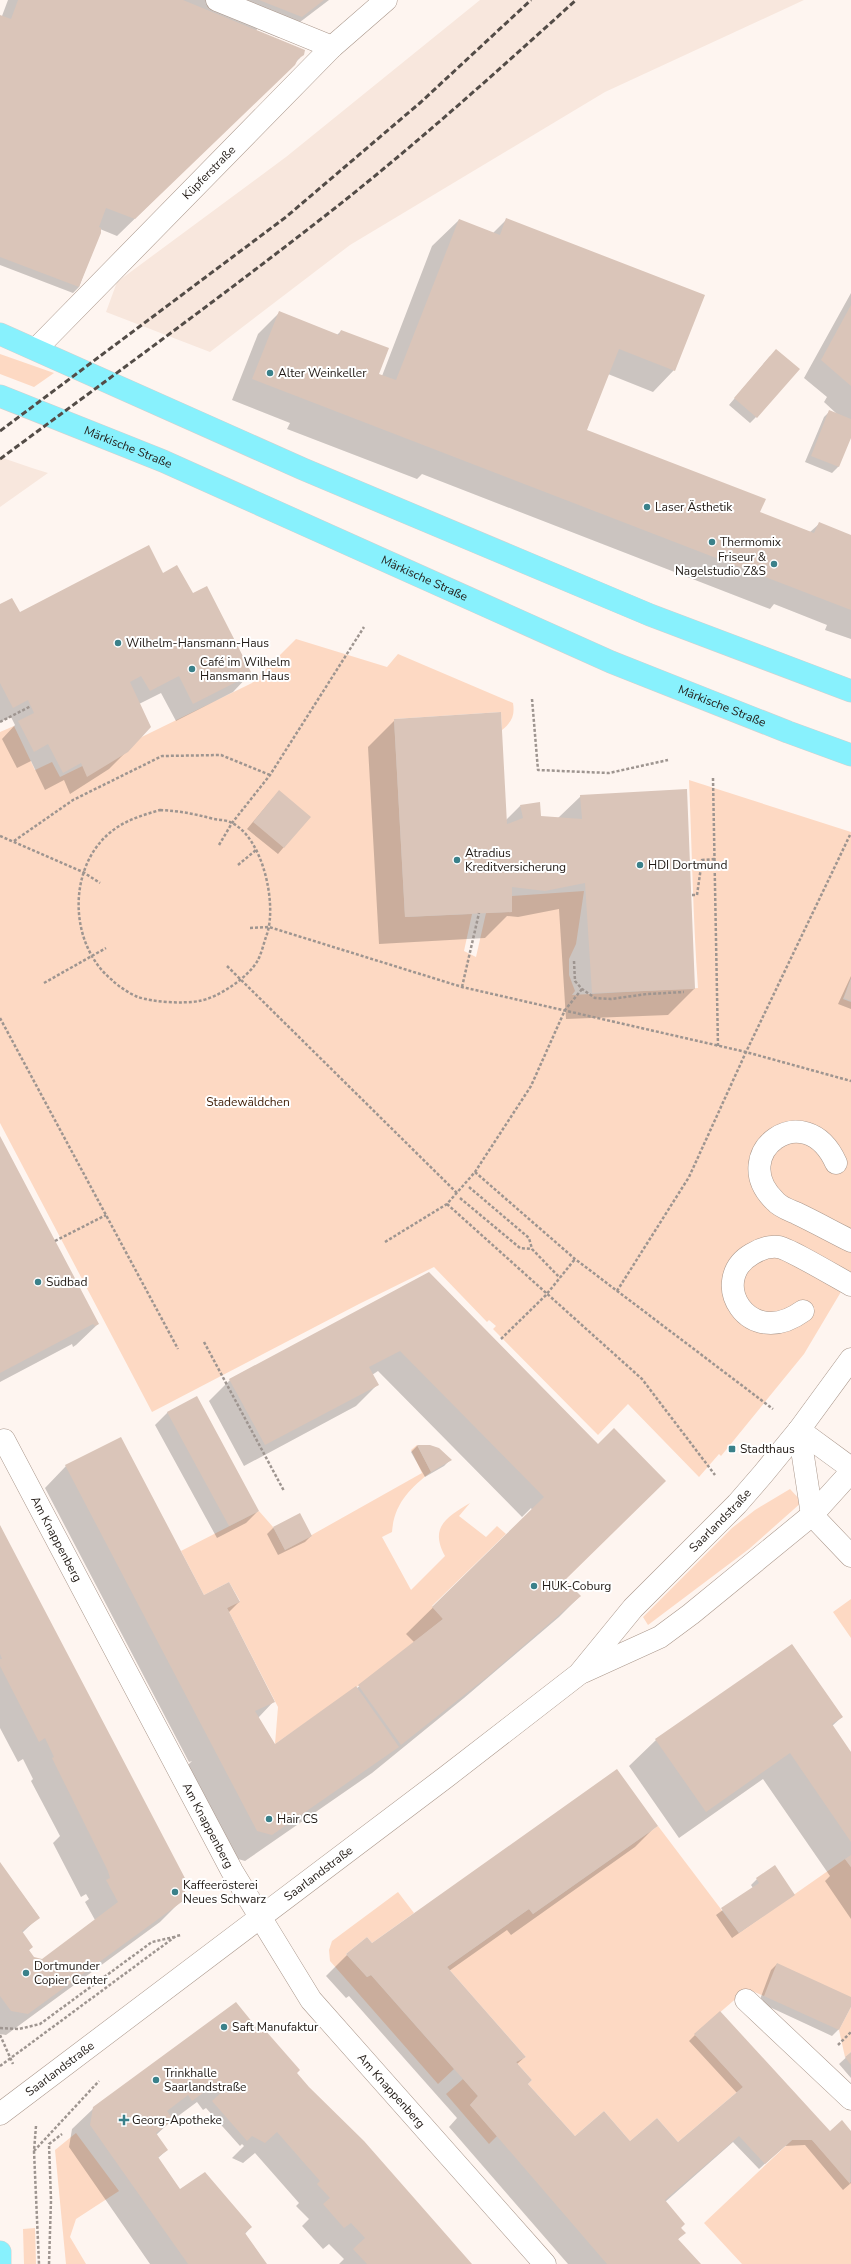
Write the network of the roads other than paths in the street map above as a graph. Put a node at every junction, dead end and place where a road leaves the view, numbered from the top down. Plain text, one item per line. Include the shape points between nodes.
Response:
1 (217, 0) edge
2 (386, 0) edge
3 (332, 47) junction
4 (0, 334) edge
5 (36, 349) junction
6 (0, 396) edge
7 (851, 691) edge
8 (851, 755) edge
9 (836, 1163) dead end
10 (851, 1241) edge
11 (851, 1285) edge
12 (803, 1311) dead end
13 (851, 1359) edge
14 (799, 1430) junction
15 (4, 1440) dead end
16 (851, 1468) edge
17 (851, 1472) edge
18 (812, 1515) junction
19 (851, 1556) edge
20 (579, 1674) junction
21 (261, 1918) junction
22 (746, 2000) dead end
23 (851, 2099) edge
24 (0, 2114) edge
25 (0, 2252) edge
26 (0, 2264) edge
27 (545, 2264) edge

1 - 3 street
2 - 3 street, Küpferstraße
3 - 5 street, Küpferstraße
4 - 5 main road
5 - 7 main road via 303,469 642,612
6 - 8 main road, Märkische Straße via 163,461 611,662
9 - 10 street via 829,1149 816,1137 802,1131 788,1132 780,1134 766,1148 761,1157 759,1173 766,1191 777,1203
11 - 12 street via 778,1247 760,1250 741,1263 734,1278 733,1288 735,1298 746,1315 754,1320 772,1324 793,1318
13 - 14 street, Saarlandstraße
14 - 16 street
14 - 18 street
14 - 20 street, Saarlandstraße via 736,1504 633,1608
15 - 21 street, Am Knappenberg via 232,1871
17 - 18 street, Saarlandstraße
18 - 19 street
18 - 20 street, Saarlandstraße via 691,1614 660,1636
20 - 21 street, Saarlandstraße
21 - 24 street, Saarlandstraße
21 - 27 street, Am Knappenberg via 310,2000
22 - 23 street
25 - 26 main road

